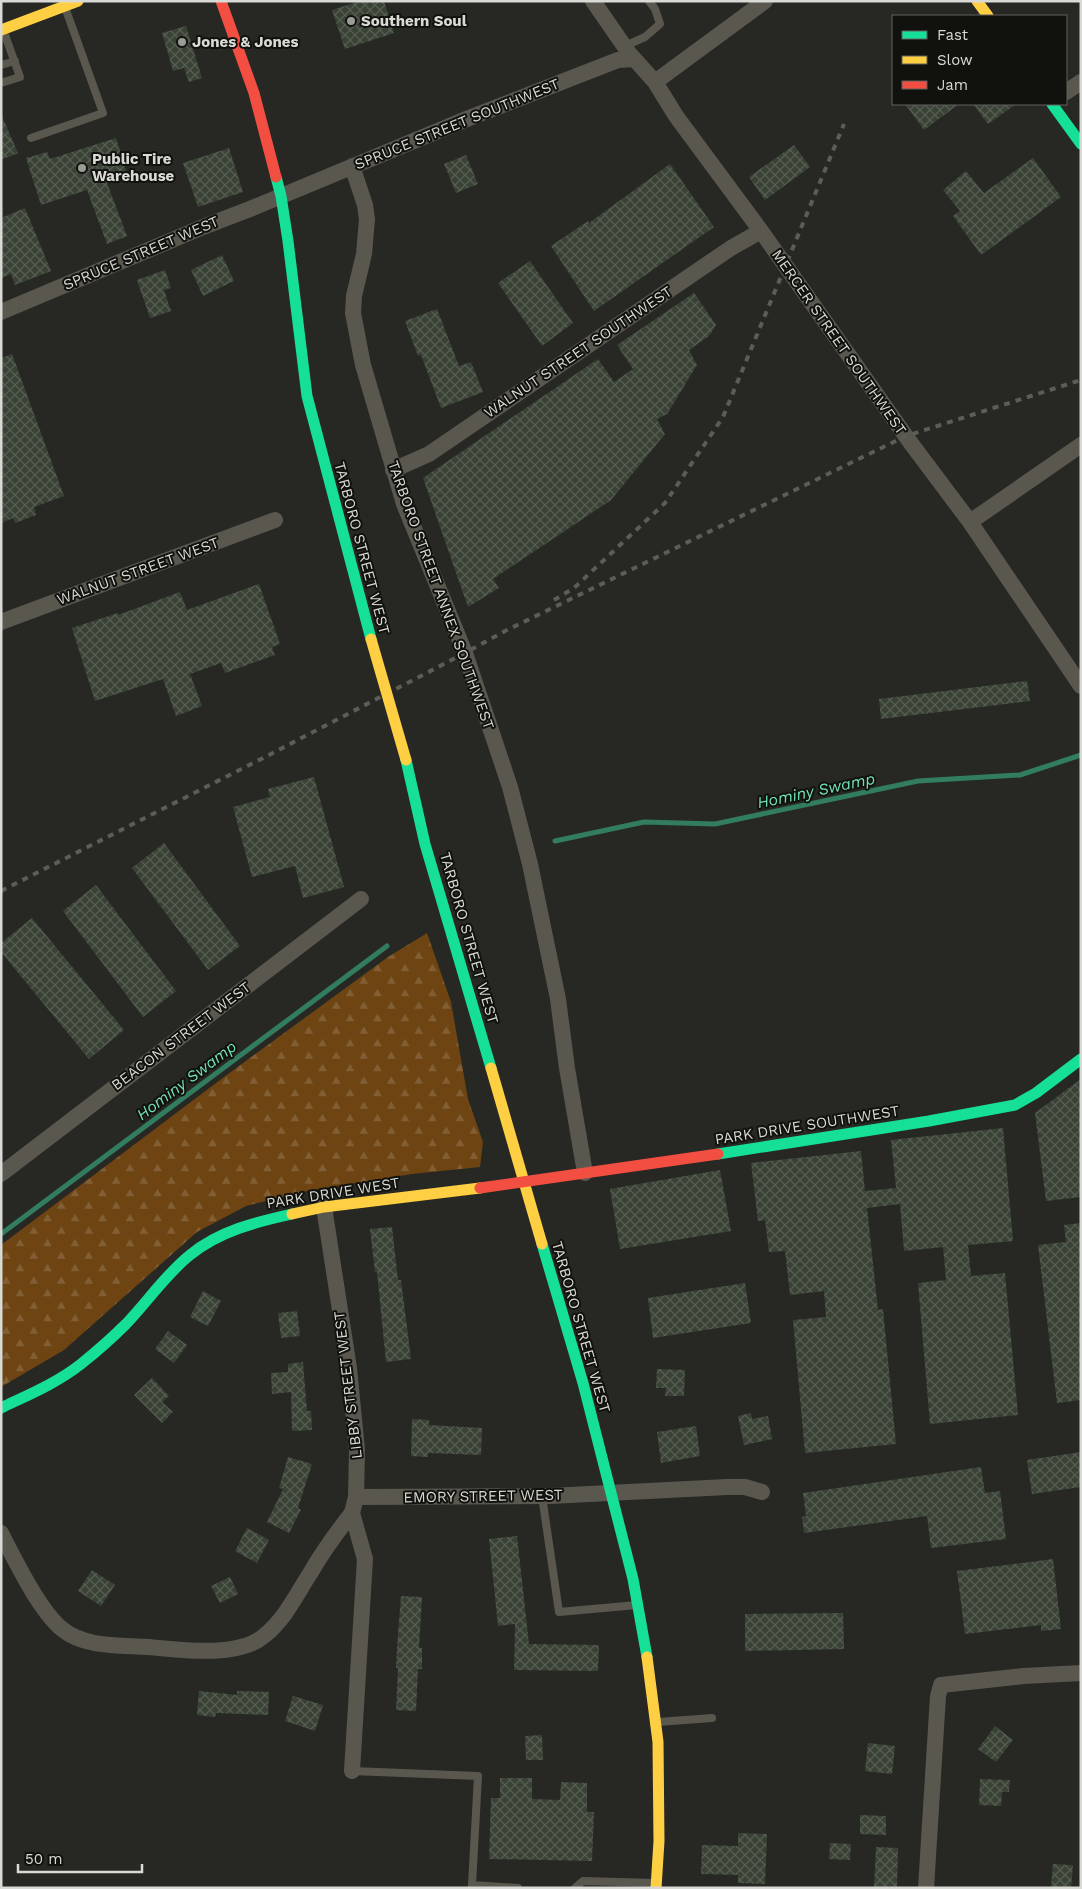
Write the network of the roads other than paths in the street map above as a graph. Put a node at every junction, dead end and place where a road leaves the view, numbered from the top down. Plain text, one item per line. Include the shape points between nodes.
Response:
1 (78, 1) edge
2 (221, 1) edge
3 (593, 1) edge
4 (649, 1) edge
5 (978, 1) edge
6 (763, 2) edge
7 (64, 6) junction
8 (987, 15) edge
9 (2, 30) edge
10 (630, 52) junction
11 (15, 61) junction
12 (1, 65) edge
13 (655, 82) junction
14 (1081, 82) edge
15 (1, 84) edge
16 (1067, 91) edge
17 (1053, 105) edge
18 (31, 138) dead end
19 (1081, 144) edge
20 (352, 166) junction
21 (281, 196) junction
22 (761, 231) junction
23 (1, 312) edge
24 (1081, 445) edge
25 (393, 470) junction
26 (275, 520) dead end
27 (970, 522) junction
28 (1, 622) edge
29 (1081, 686) edge
30 (361, 899) dead end
31 (1081, 1059) edge
32 (585, 1173) junction
33 (1, 1174) edge
34 (524, 1183) junction
35 (324, 1207) junction
36 (1, 1408) edge
37 (610, 1492) junction
38 (762, 1492) dead end
39 (542, 1496) junction
40 (354, 1505) junction
41 (1, 1533) edge
42 (638, 1605) junction
43 (1081, 1673) edge
44 (712, 1718) dead end
45 (656, 1722) junction
46 (352, 1771) joint
47 (656, 1885) edge
48 (518, 1888) edge
49 (575, 1888) edge
50 (926, 1888) edge

1 - 7 main road
2 - 21 main road, TARBORO STREET WEST via 254,94
3 - 10 street, MERCER STREET SOUTHWEST
4 - 10 lane via 660,24
5 - 8 main road
6 - 13 street
7 - 9 main road
7 - 18 lane via 103,113
9 - 11 lane
10 - 13 street, MERCER STREET SOUTHWEST
10 - 20 street, SPRUCE STREET SOUTHWEST via 618,60
11 - 12 lane
11 - 15 lane via 20,77
13 - 22 street, MERCER STREET SOUTHWEST via 676,116
14 - 16 street
17 - 19 main road
20 - 21 street, SPRUCE STREET SOUTHWEST
20 - 25 street, TARBORO STREET ANNEX SOUTHWEST via 367,218 353,312 363,365
21 - 23 street, SPRUCE STREET WEST
21 - 34 main road, TARBORO STREET WEST, bridge via 307,396 426,844
22 - 25 street, WALNUT STREET SOUTHWEST via 731,248 429,454
22 - 27 street, MERCER STREET SOUTHWEST
24 - 27 street
25 - 32 street, TARBORO STREET ANNEX SOUTHWEST via 465,653 510,787 530,864 558,999 566,1068
26 - 28 street, WALNUT STREET WEST
27 - 29 street, MERCER STREET SOUTHWEST
30 - 33 street, BEACON STREET WEST
31 - 32 main road, PARK DRIVE SOUTHWEST via 1015,1105
32 - 34 main road, PARK DRIVE SOUTHWEST
34 - 35 main road, PARK DRIVE WEST
34 - 37 main road, TARBORO STREET WEST via 585,1392
35 - 36 main road, PARK DRIVE WEST via 249,1224 213,1240 191,1254 93,1355 51,1384
35 - 40 street, LIBBY STREET WEST via 349,1368 357,1450
37 - 38 street, EMORY STREET WEST via 727,1487
37 - 39 street, EMORY STREET WEST
37 - 42 main road, TARBORO STREET WEST
39 - 40 street, EMORY STREET WEST
39 - 42 lane via 559,1612
40 - 41 street via 280,1620 257,1641 218,1650 107,1644 75,1638 62,1630 44,1611
40 - 46 street, LIBBY STREET WEST via 365,1559
42 - 45 main road, TARBORO STREET WEST
43 - 50 street via 941,1685
44 - 45 lane
45 - 47 main road, TARBORO STREET WEST via 659,1842
46 - 48 lane via 478,1776 472,1885
47 - 49 lane via 583,1881

